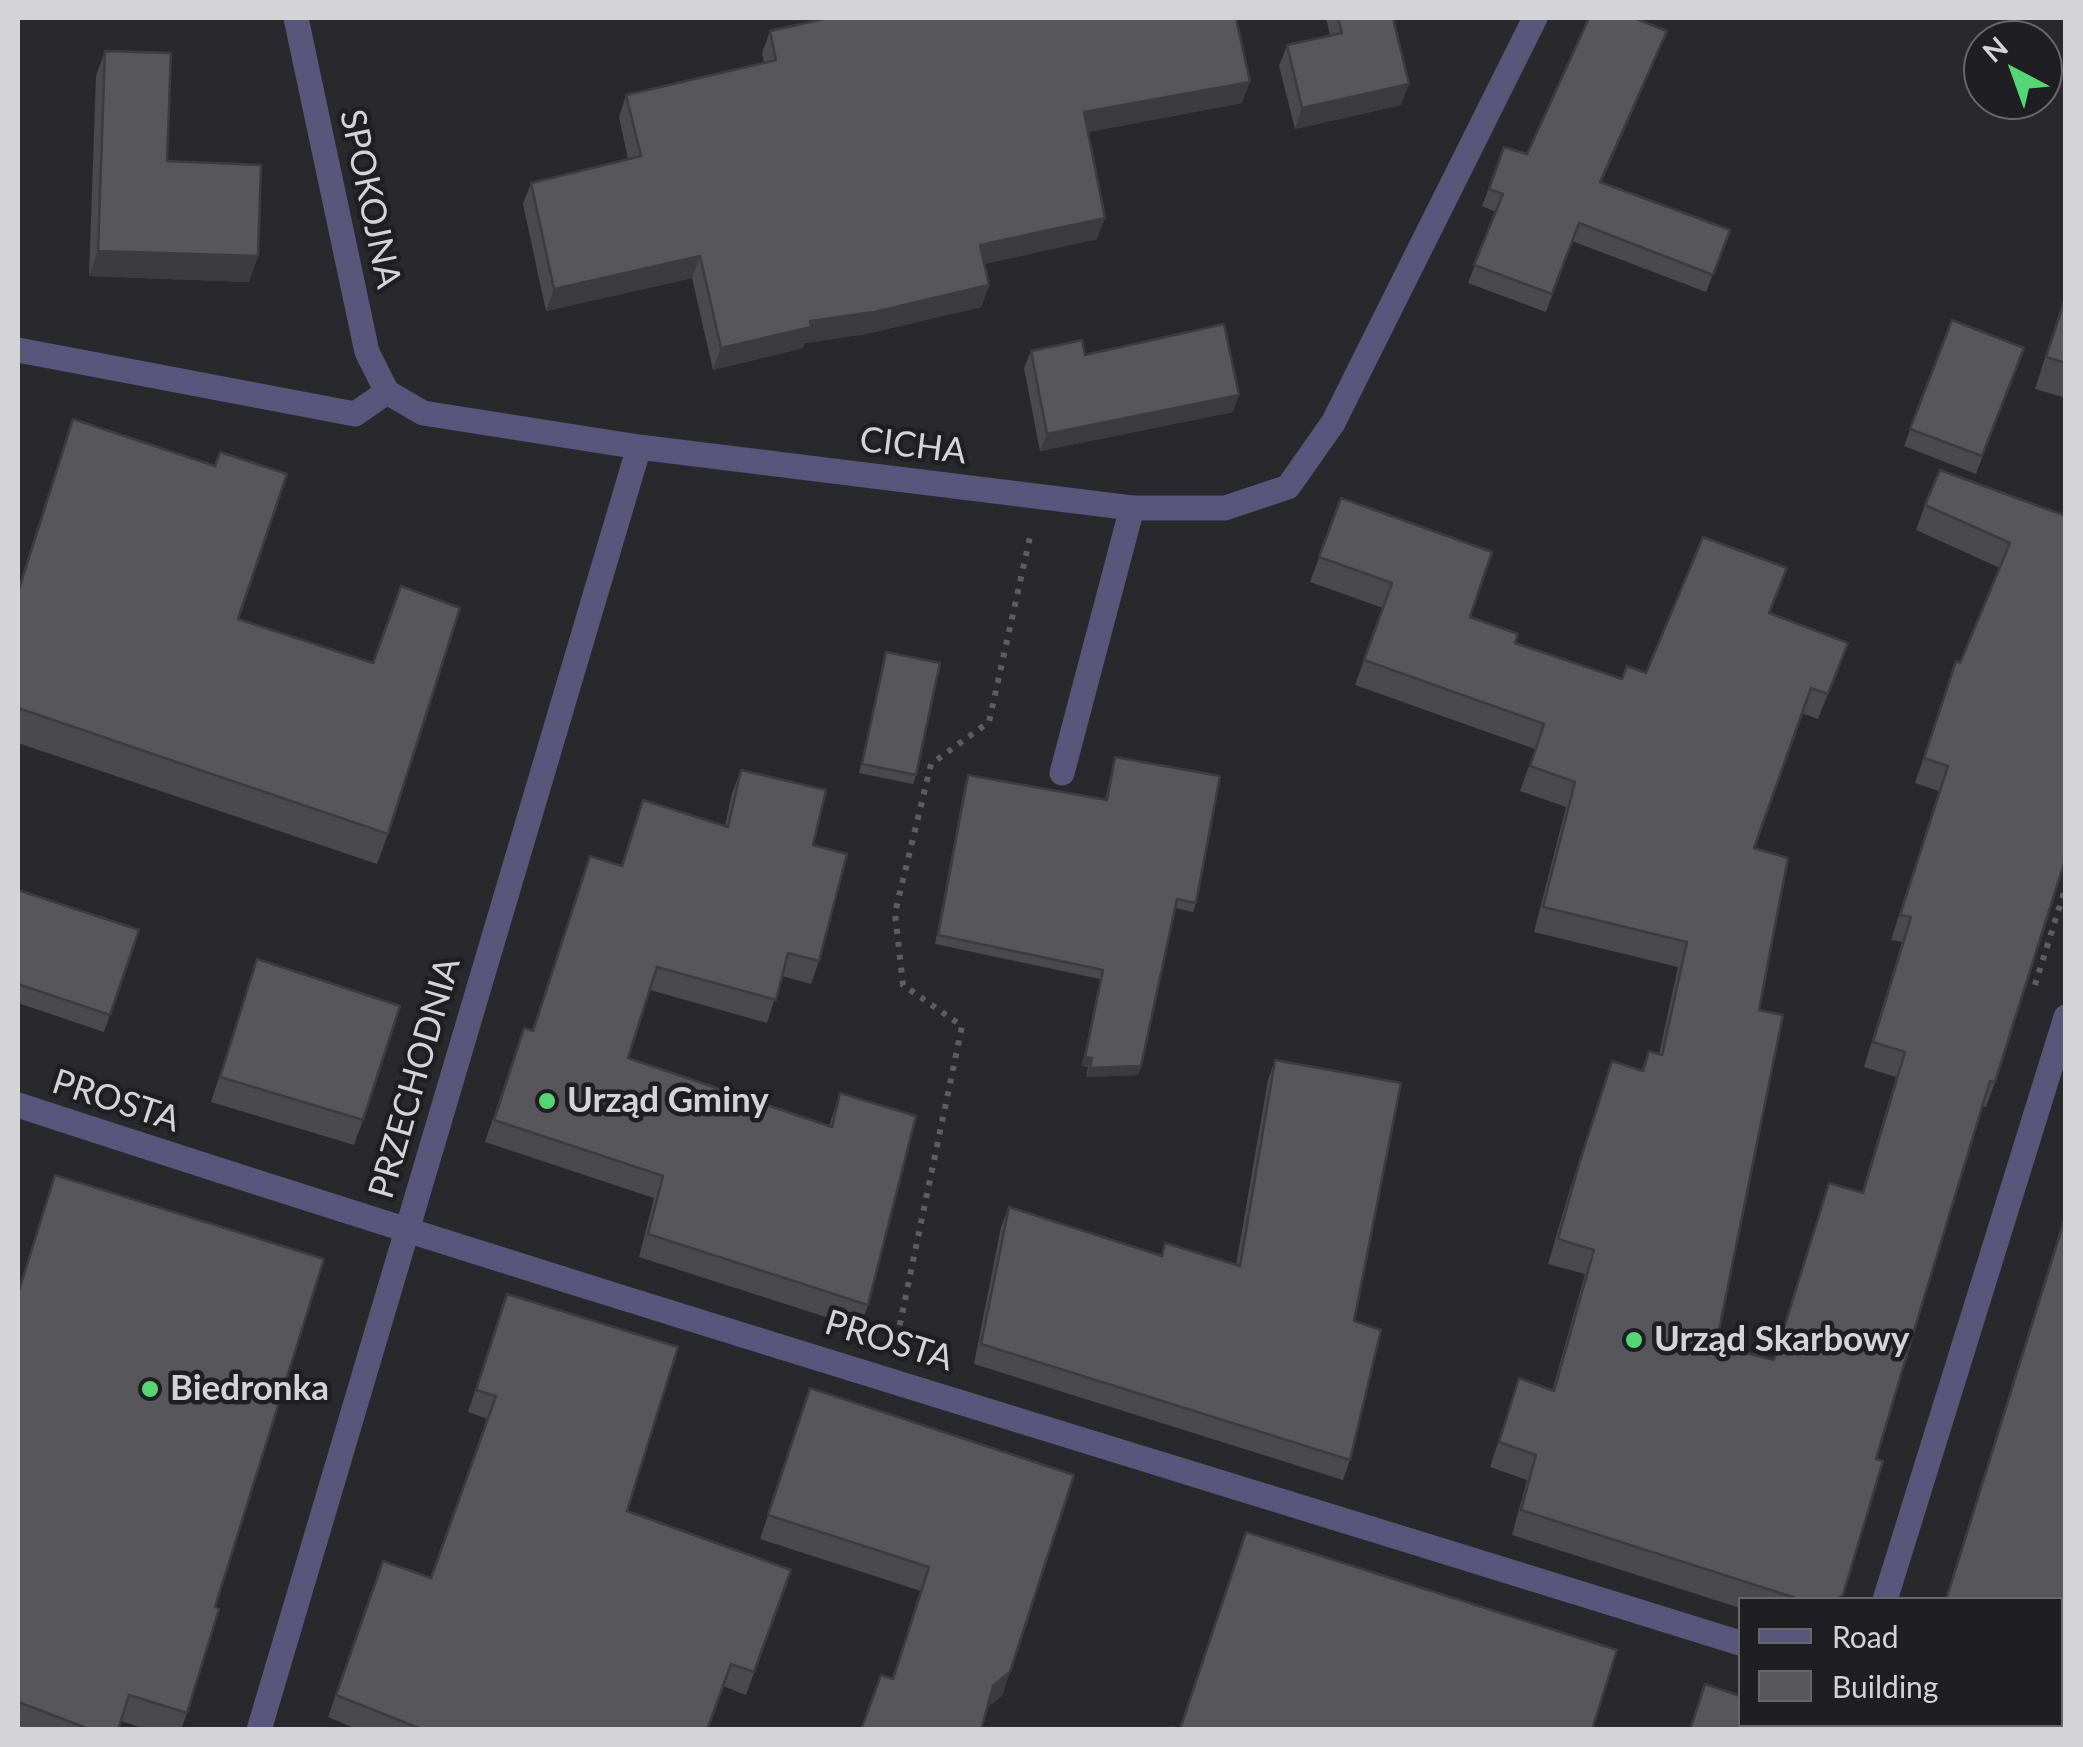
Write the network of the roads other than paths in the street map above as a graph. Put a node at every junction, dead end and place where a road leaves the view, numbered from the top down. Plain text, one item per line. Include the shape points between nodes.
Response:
1 (296, 18) edge
2 (1535, 18) edge
3 (18, 350) edge
4 (387, 392) junction
5 (639, 447) junction
6 (1132, 508) junction
7 (1062, 773) dead end
8 (2066, 1017) edge
9 (18, 1106) edge
10 (406, 1232) junction
11 (1886, 1597) edge
12 (1738, 1642) edge
13 (258, 1730) edge

1 - 4 street, SPOKOJNA via 367,352
2 - 6 street, CICHA via 1333,423 1288,487 1225,508
3 - 4 street via 355,414
4 - 5 street, CICHA via 423,412
5 - 6 street, CICHA
5 - 10 street, PRZECHODNIA
6 - 7 street
8 - 11 street
9 - 10 street, PROSTA
10 - 12 street, PROSTA
10 - 13 street, PRZECHODNIA

